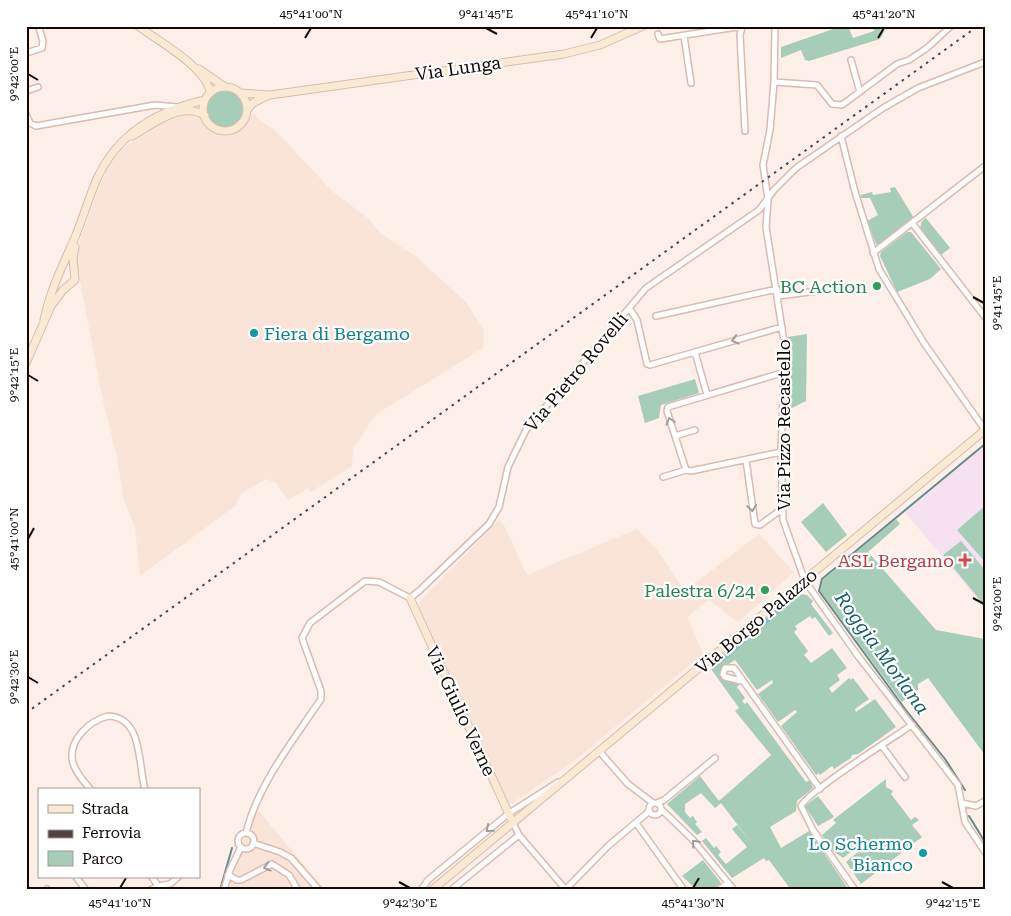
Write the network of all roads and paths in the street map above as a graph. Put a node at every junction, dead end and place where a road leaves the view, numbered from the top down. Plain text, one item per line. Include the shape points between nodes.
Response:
1 (138, 26) edge
2 (643, 26) edge
3 (775, 26) edge
4 (951, 26) edge
5 (742, 27) edge
6 (40, 28) dead end
7 (658, 34) dead end
8 (684, 36) junction
9 (26, 53) edge
10 (851, 60) dead end
11 (985, 62) edge
12 (190, 64) junction
13 (774, 82) junction
14 (691, 83) dead end
15 (38, 87) dead end
16 (226, 87) junction
17 (26, 91) edge
18 (860, 92) junction
19 (241, 93) junction
20 (270, 95) junction
21 (208, 97) junction
22 (158, 105) junction
23 (177, 107) junction
24 (247, 110) junction
25 (164, 112) junction
26 (26, 114) edge
27 (205, 116) junction
28 (745, 131) dead end
29 (841, 136) junction
30 (126, 140) junction
31 (985, 166) edge
32 (768, 199) junction
33 (81, 223) junction
34 (912, 223) junction
35 (873, 253) junction
36 (74, 272) junction
37 (59, 274) junction
38 (67, 287) junction
39 (833, 288) dead end
40 (777, 289) junction
41 (778, 296) junction
42 (629, 308) junction
43 (656, 316) dead end
44 (985, 316) edge
45 (44, 320) junction
46 (782, 327) junction
47 (695, 352) junction
48 (26, 363) edge
49 (785, 372) junction
50 (707, 396) junction
51 (695, 430) dead end
52 (985, 430) edge
53 (675, 436) junction
54 (781, 452) junction
55 (746, 460) junction
56 (686, 470) junction
57 (663, 478) dead end
58 (782, 509) junction
59 (805, 581) junction
60 (410, 598) junction
61 (742, 681) dead end
62 (912, 725) junction
63 (882, 746) junction
64 (599, 751) junction
65 (715, 758) dead end
66 (573, 772) junction
67 (905, 777) dead end
68 (89, 788) edge
69 (145, 788) edge
70 (820, 789) junction
71 (985, 801) edge
72 (962, 804) junction
73 (653, 808) junction
74 (508, 814) junction
75 (636, 823) junction
76 (513, 824) junction
77 (246, 833) junction
78 (519, 835) junction
79 (253, 843) junction
80 (241, 847) junction
81 (985, 852) edge
82 (228, 875) junction
83 (77, 878) edge
84 (153, 878) edge
85 (177, 878) edge
86 (728, 883) junction
87 (158, 886) junction
88 (423, 888) edge
89 (318, 889) edge
90 (86, 890) edge
91 (150, 890) edge
92 (224, 890) edge
93 (298, 890) edge
94 (432, 890) edge
95 (451, 890) edge
96 (565, 890) edge
97 (684, 890) edge
98 (718, 890) edge
99 (734, 890) edge
100 (855, 890) edge

1 - 12 street
2 - 20 street, Via Lunga via 600,45 564,54
3 - 13 street, Via Pizzo Recastello
4 - 18 street via 927,48 897,64
5 - 8 street
5 - 28 street
6 - 9 street via 42,48
7 - 8 street via 660,39
8 - 14 street
10 - 18 street
11 - 29 street, Via Pietro Rovelli via 918,88
12 - 16 street
12 - 21 street via 205,79
13 - 18 street via 817,85 837,106
13 - 32 street, Via Pizzo Recastello via 770,130 763,159
15 - 17 street
16 - 19 street, Via Lunga
16 - 21 street, Via Lunga
19 - 20 street, Via Lunga
19 - 24 street
20 - 24 street, Via Lunga via 253,103
21 - 23 street, Via Lunga
21 - 27 street
22 - 23 street, Via Lunga
22 - 25 street
22 - 26 street, Via Lunga via 36,126
23 - 25 street, Via Lunga
24 - 27 street, Via Lunga via 241,124 226,130 212,126
25 - 30 street, Via Lunga via 138,127
27 - 30 street, Via Lunga via 192,110 176,113
29 - 32 street, Via Pietro Rovelli via 796,168
29 - 35 street
30 - 33 street, Via Lunga via 101,172
31 - 34 street
32 - 40 street, Via Pizzo Recastello via 766,226
32 - 42 street, Via Pietro Rovelli via 759,210 646,288
33 - 36 street, Via Lunga via 73,256
33 - 37 street, Via Lunga
34 - 35 street
34 - 44 street
35 - 52 street via 882,274 924,343
36 - 37 street via 67,268
36 - 38 street via 75,282
37 - 38 street via 61,285
37 - 45 street, Via Lunga via 48,299
38 - 45 street via 57,296
39 - 41 street
40 - 41 street, Via Pizzo Recastello
40 - 43 street
41 - 46 street, Via Pizzo Recastello
42 - 47 street via 637,320 648,365
42 - 60 street, Via Pietro Rovelli via 526,430 508,467 499,507 489,524
45 - 48 street
46 -> 47 street
46 - 49 street, Via Pizzo Recastello
47 - 50 street
49 - 50 street
49 - 54 street, Via Pizzo Recastello
53 -> 50 street via 667,411 671,405
51 - 53 street
52 - 59 street, Via Borgo Palazzo
53 - 56 street
54 - 55 street
54 - 58 street, Via Pizzo Recastello
55 - 56 street via 691,472
55 -> 58 street via 755,524 760,525
56 - 57 street
58 - 59 street, Via Pizzo Recastello
59 - 62 street, Via Pizzo Recastello
59 - 64 street, Via Borgo Palazzo
60 - 74 street, Via Giulio Verne
60 - 77 street via 379,582 365,581 310,623 302,638 321,699 262,790
61 - 70 street
62 - 63 street
62 - 72 street, Via Pizzo Recastello via 958,785
63 - 67 street
63 - 70 street
64 - 66 street, Via Borgo Palazzo
64 - 73 street
65 - 73 street
66 - 74 street, Via Borgo Palazzo
66 - 76 street, Via Borgo Palazzo
68 - 69 street via 73,762 74,744 87,726 108,716 125,721 133,729
70 - 100 street via 804,800 801,810
71 - 72 street via 976,806
72 - 81 street, Via Pizzo Recastello via 965,822
73 - 75 street
86 -> 73 street via 693,840
74 - 76 street, Via Giulio Verne
74 -> 88 street, Via Borgo Palazzo
75 - 96 street
75 - 97 street
76 - 78 street
76 - 94 street, Via Borgo Palazzo
77 - 79 street via 252,836
77 - 80 street via 238,838
78 - 95 street
78 - 96 street
79 - 80 street via 248,848
79 - 89 street via 291,858
80 - 82 street
82 - 92 street
93 -> 82 street via 289,875 272,864 241,880
83 - 90 street
84 - 87 street
85 - 87 street via 170,884
86 - 98 street
86 - 99 street
87 - 91 street

